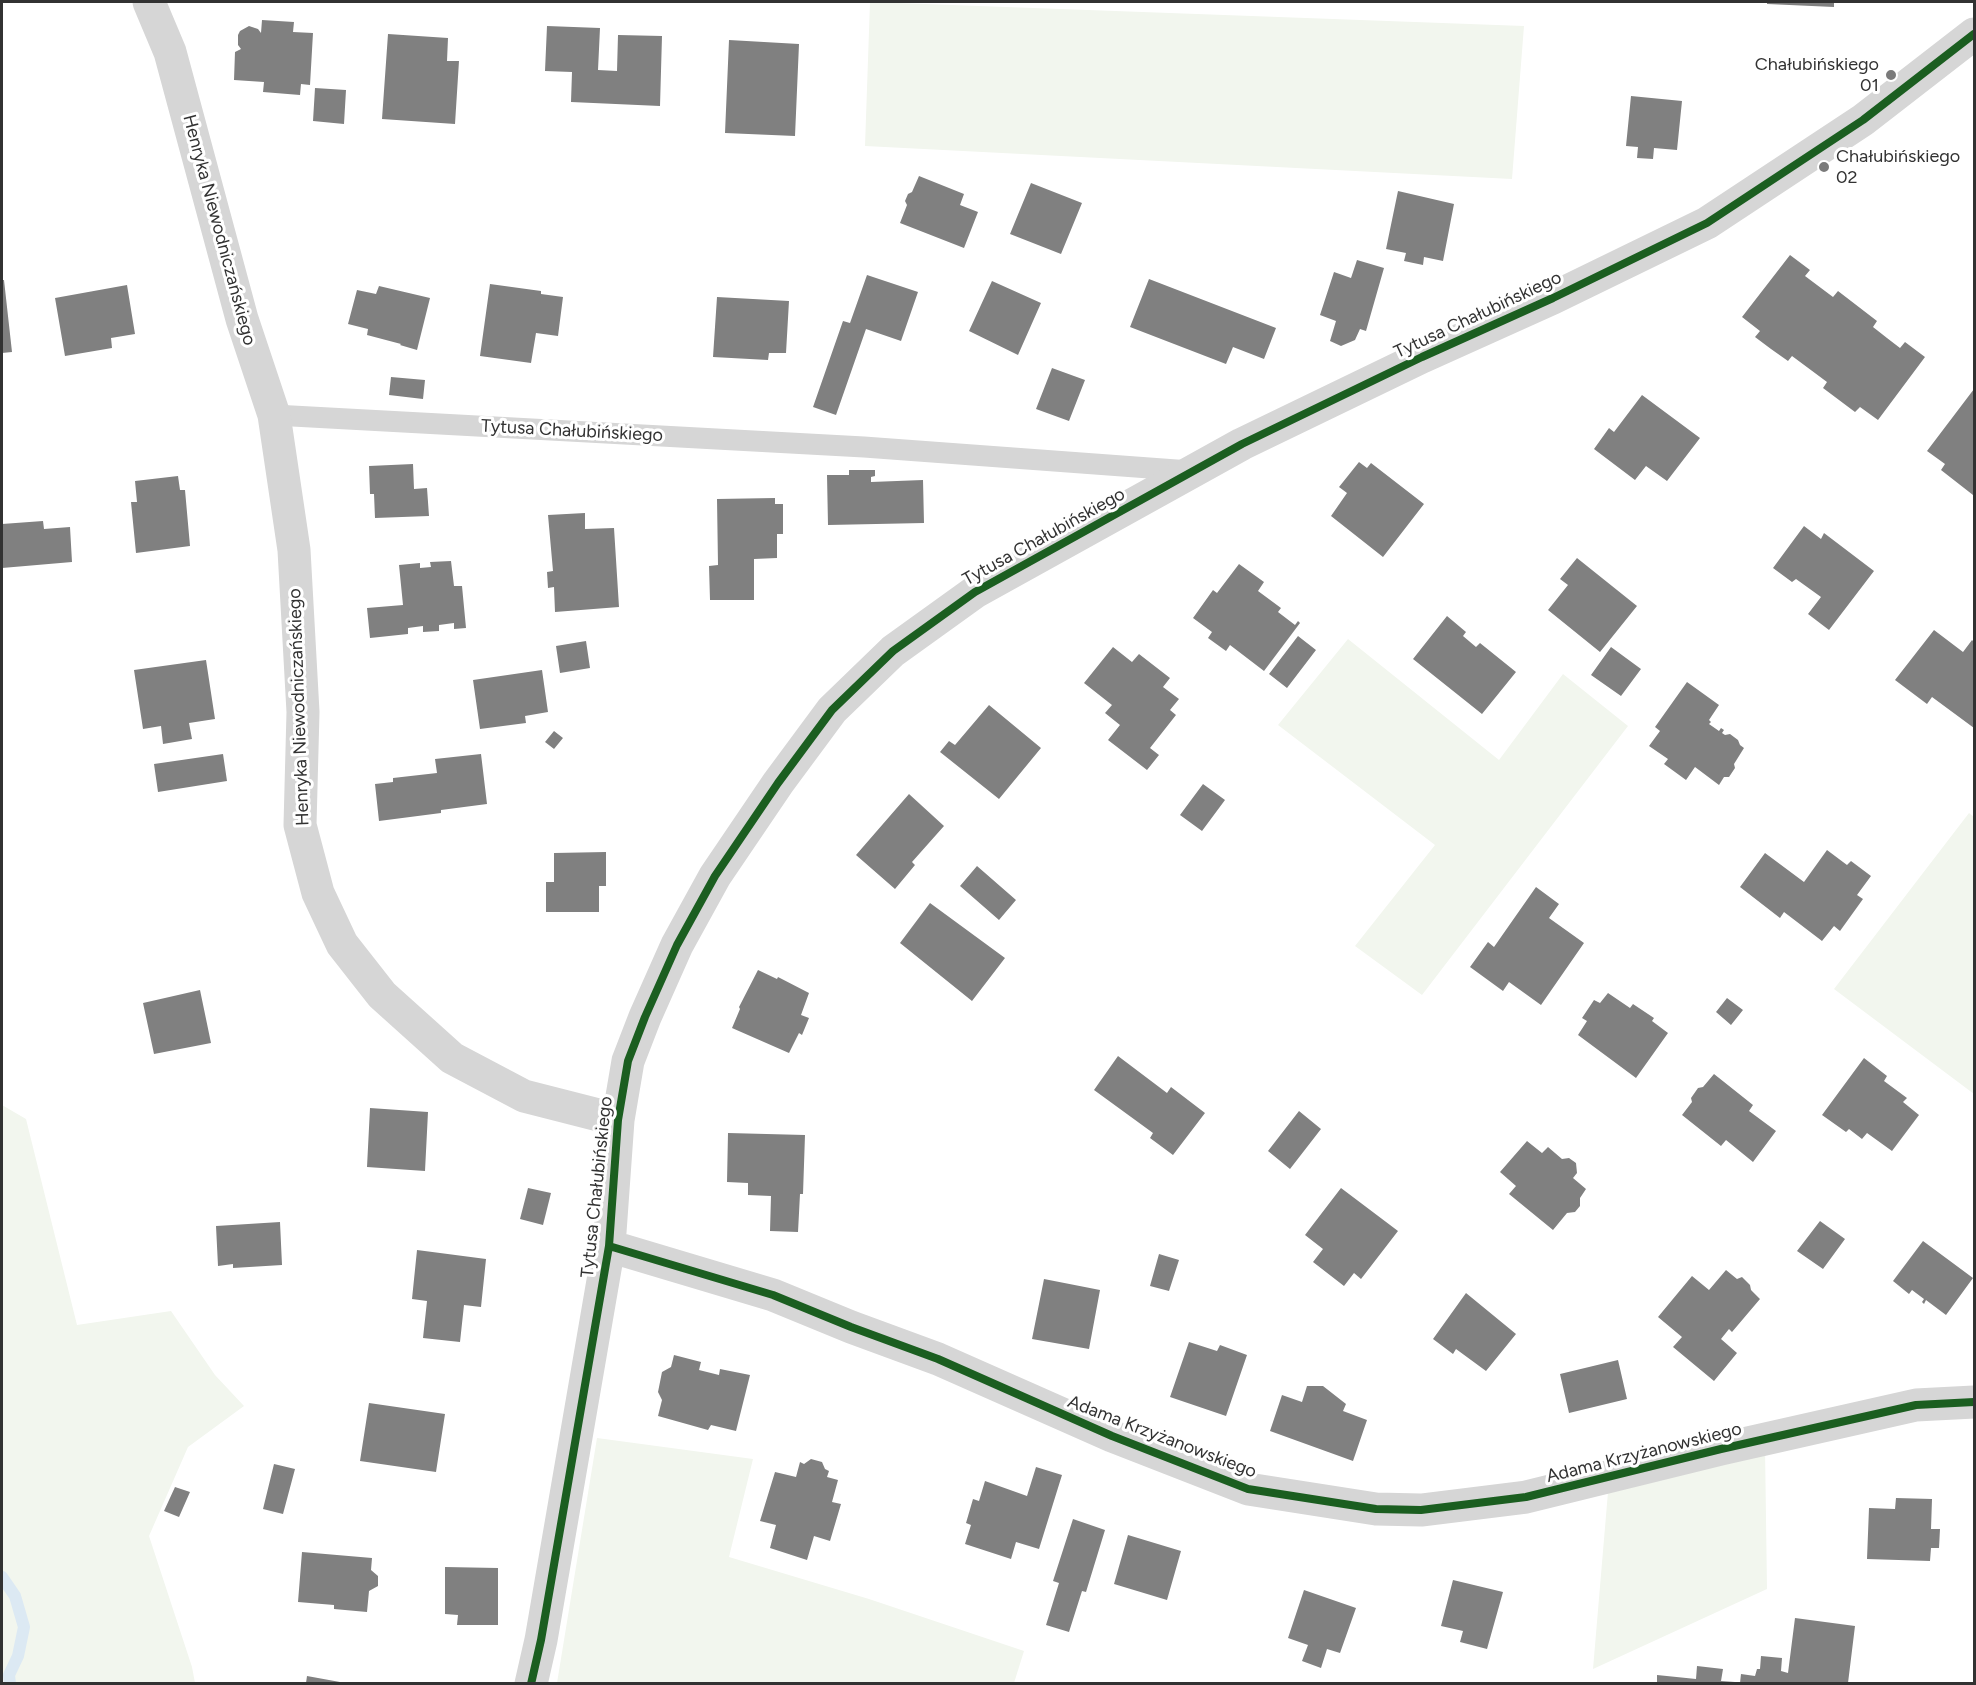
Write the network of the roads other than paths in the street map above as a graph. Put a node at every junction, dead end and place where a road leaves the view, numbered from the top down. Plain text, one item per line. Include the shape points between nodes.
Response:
1 (149, 2) edge
2 (1974, 34) edge
3 (274, 415) junction
4 (1193, 471) junction
5 (618, 1120) junction
6 (609, 1245) junction
7 (1974, 1401) edge
8 (531, 1683) edge

1 - 3 street, Henryka Niewodniczańskiego via 170,52 242,320
2 - 4 street, Tytusa Chałubińskiego via 1863,120 1707,223 1422,357
3 - 4 lane, Tytusa Chałubińskiego via 864,447
3 - 5 street, Henryka Niewodniczańskiego via 294,550 303,712 300,825 318,893 342,944 382,995 452,1058 524,1096
4 - 5 street, Tytusa Chałubińskiego via 975,592 892,651 832,710 715,876 677,945 628,1061
5 - 6 street, Tytusa Chałubińskiego
6 - 7 street, Adama Krzyżanowskiego via 773,1295 938,1359 1126,1442 1248,1489 1376,1509 1421,1510 1526,1497 1916,1405
6 - 8 street, Tytusa Chałubińskiego

